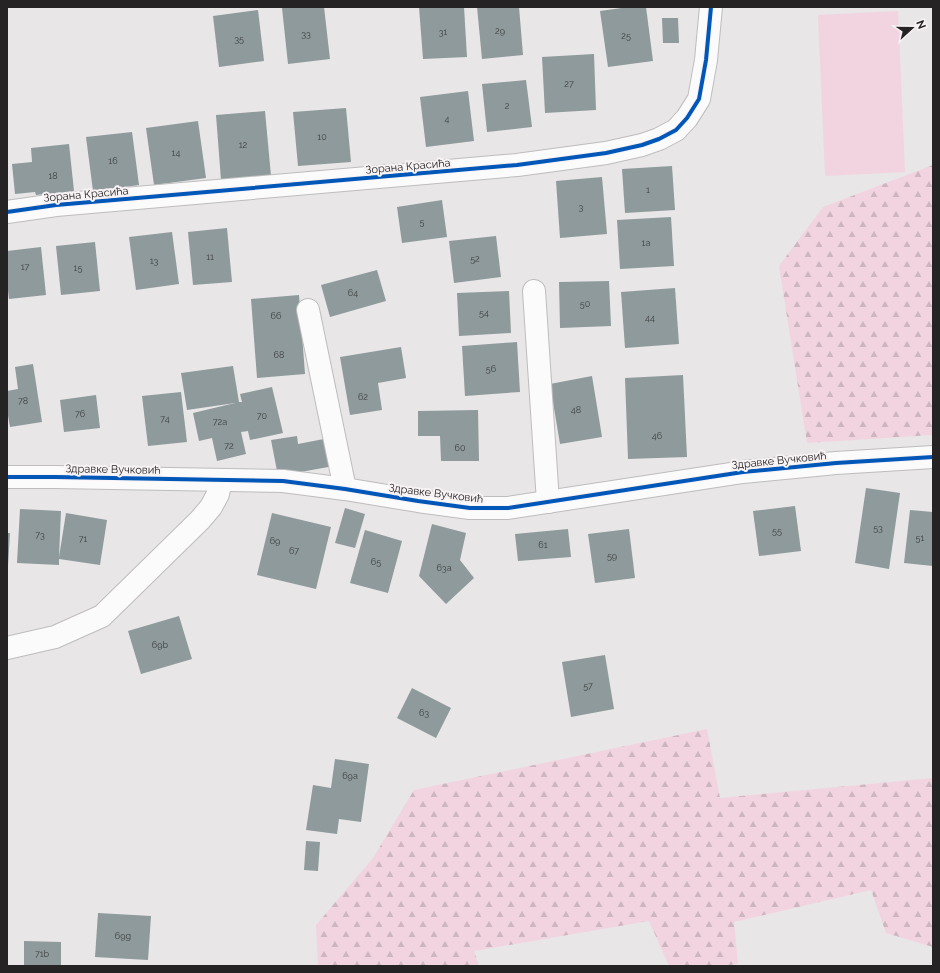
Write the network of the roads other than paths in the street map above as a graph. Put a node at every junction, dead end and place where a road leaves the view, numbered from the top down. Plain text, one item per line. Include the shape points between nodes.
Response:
1 (711, 7) edge
2 (7, 212) edge
3 (534, 291) dead end
4 (308, 310) dead end
5 (933, 457) edge
6 (7, 477) edge
7 (221, 480) junction
8 (345, 489) junction
9 (548, 502) junction
10 (7, 648) edge

1 - 2 street, Зорана Красића via 699,99 676,130 642,145 606,153 517,165 56,205
3 - 9 street
4 - 8 street
5 - 9 street, Здравке Вучковић via 743,472
6 - 7 street, Здравке Вучковић
7 - 8 street, Здравке Вучковић via 283,481
7 - 10 street via 218,494 200,520 102,616 55,637
8 - 9 street, Здравке Вучковић via 470,508 508,508

